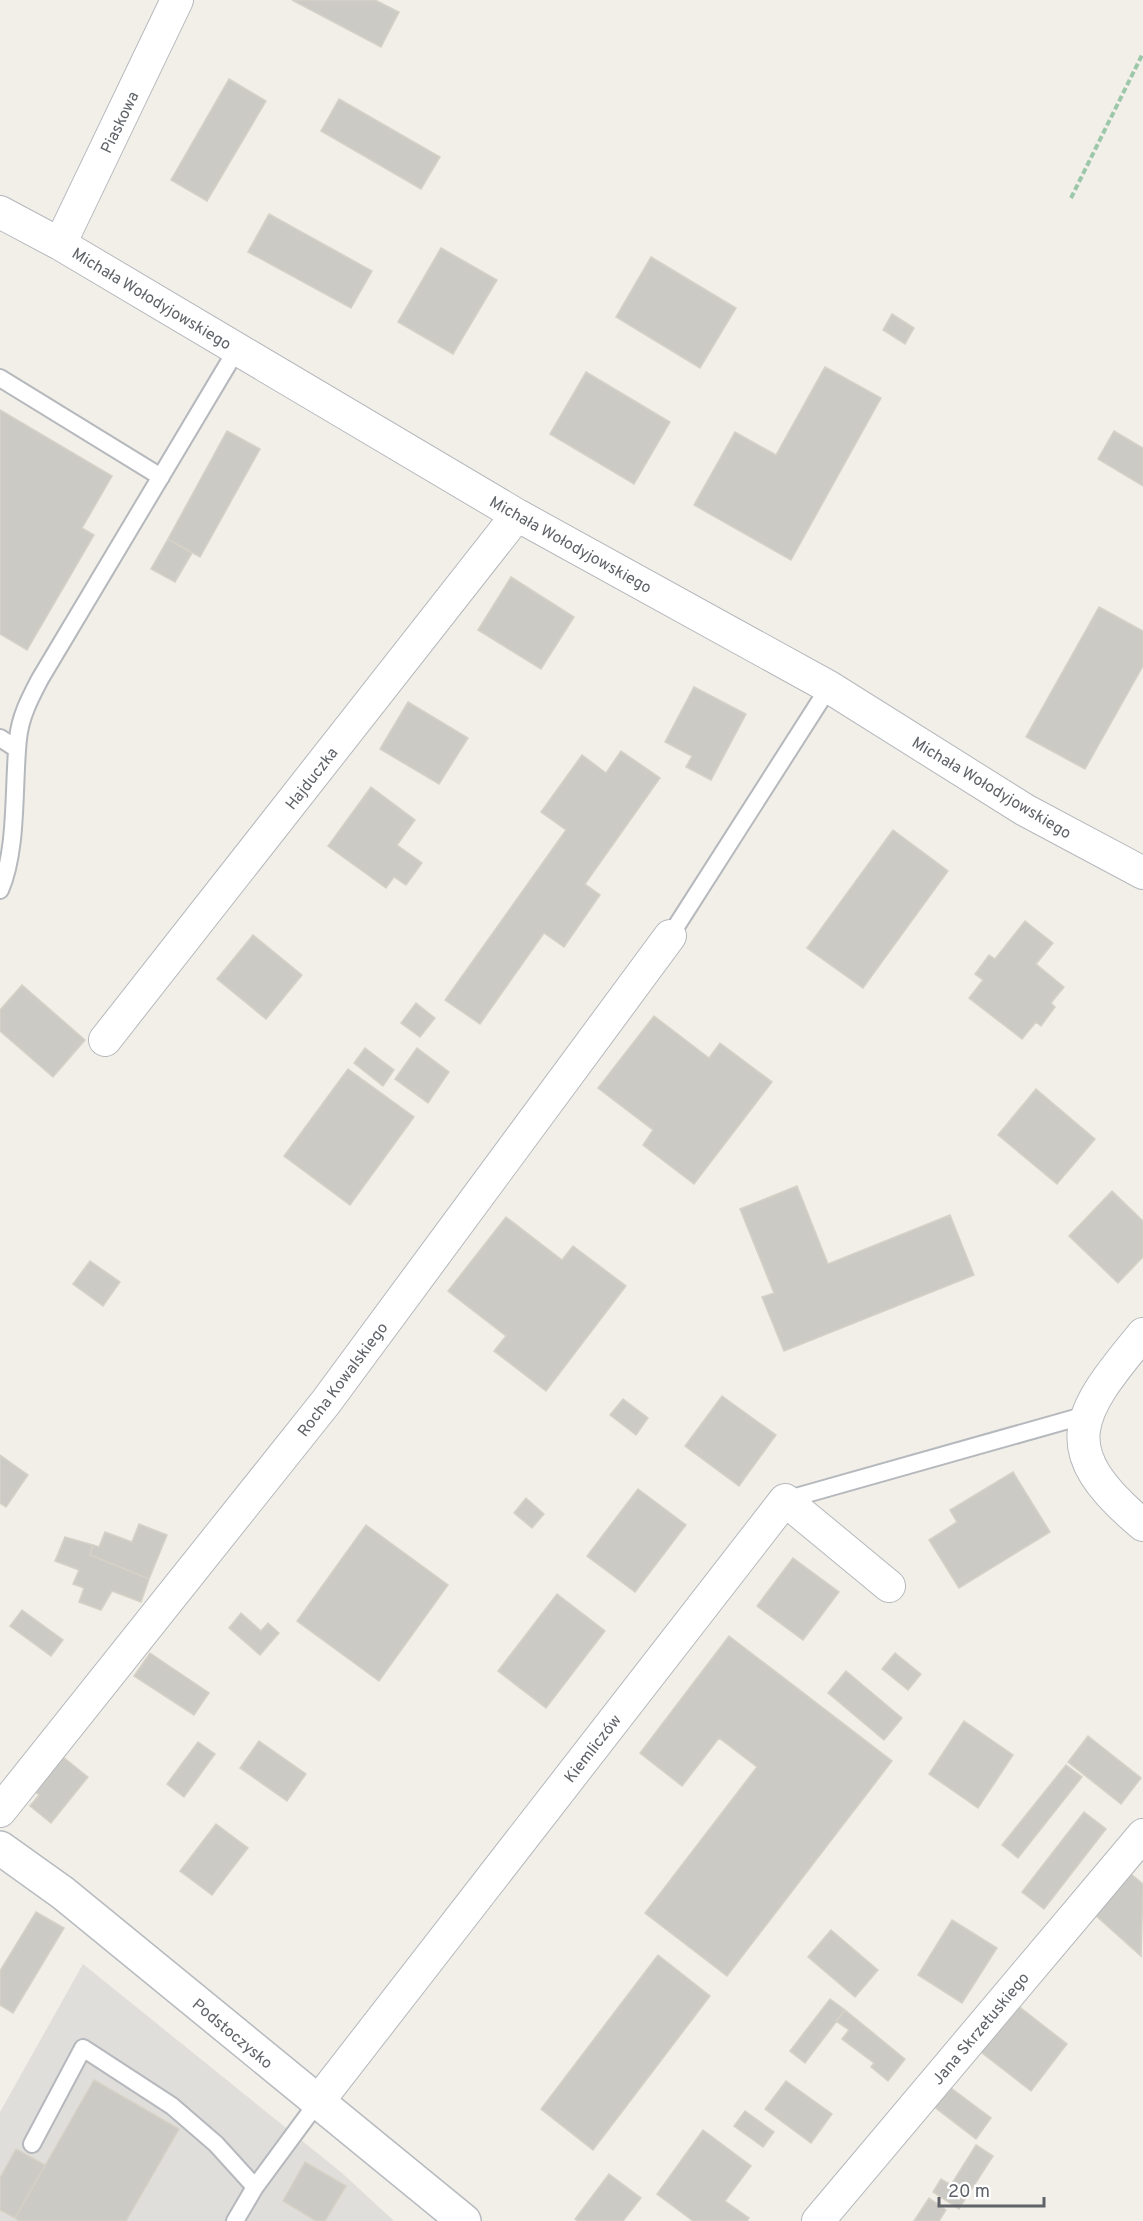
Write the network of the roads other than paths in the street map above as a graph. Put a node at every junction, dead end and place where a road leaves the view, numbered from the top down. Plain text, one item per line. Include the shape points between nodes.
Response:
1 (177, 0) edge
2 (0, 213) edge
3 (60, 244) junction
4 (237, 349) junction
5 (0, 378) edge
6 (161, 477) junction
7 (517, 515) junction
8 (829, 687) junction
9 (0, 738) edge
10 (17, 749) junction
11 (4, 851) edge
12 (1143, 873) edge
13 (0, 890) edge
14 (670, 936) joint
15 (105, 1040) dead end
16 (1143, 1334) edge
17 (1086, 1415) junction
18 (785, 1500) junction
19 (1143, 1525) edge
20 (889, 1586) dead end
21 (0, 1811) edge
22 (1143, 1835) edge
23 (0, 1848) edge
24 (317, 2103) junction
25 (32, 2144) dead end
26 (255, 2187) junction
27 (235, 2221) edge
28 (464, 2221) edge
29 (818, 2221) edge

1 - 3 street, Piaskowa
2 - 3 street, Michała Wołodyjowskiego
3 - 4 street, Michała Wołodyjowskiego
4 - 6 lane
4 - 7 street, Michała Wołodyjowskiego
5 - 6 lane
6 - 10 lane via 40,679 24,712
7 - 8 street, Michała Wołodyjowskiego
7 - 15 street, Hajduczka
8 - 12 street, Michała Wołodyjowskiego via 1025,810
8 - 14 lane
9 - 10 lane
10 - 11 lane
11 - 13 lane via 6,878
14 - 21 street, Rocha Kowalskiego via 326,1402
16 - 17 street via 1101,1385
17 - 18 lane
17 - 19 street via 1085,1450 1095,1479
18 - 20 street
18 - 24 street, Kiemliczów
22 - 29 street, Jana Skrzetuskiego
23 - 24 street, Podstoczysko via 63,1893
24 - 26 lane
24 - 28 street, Podstoczysko
25 - 26 lane via 83,2048 172,2106 216,2144
26 - 27 lane

